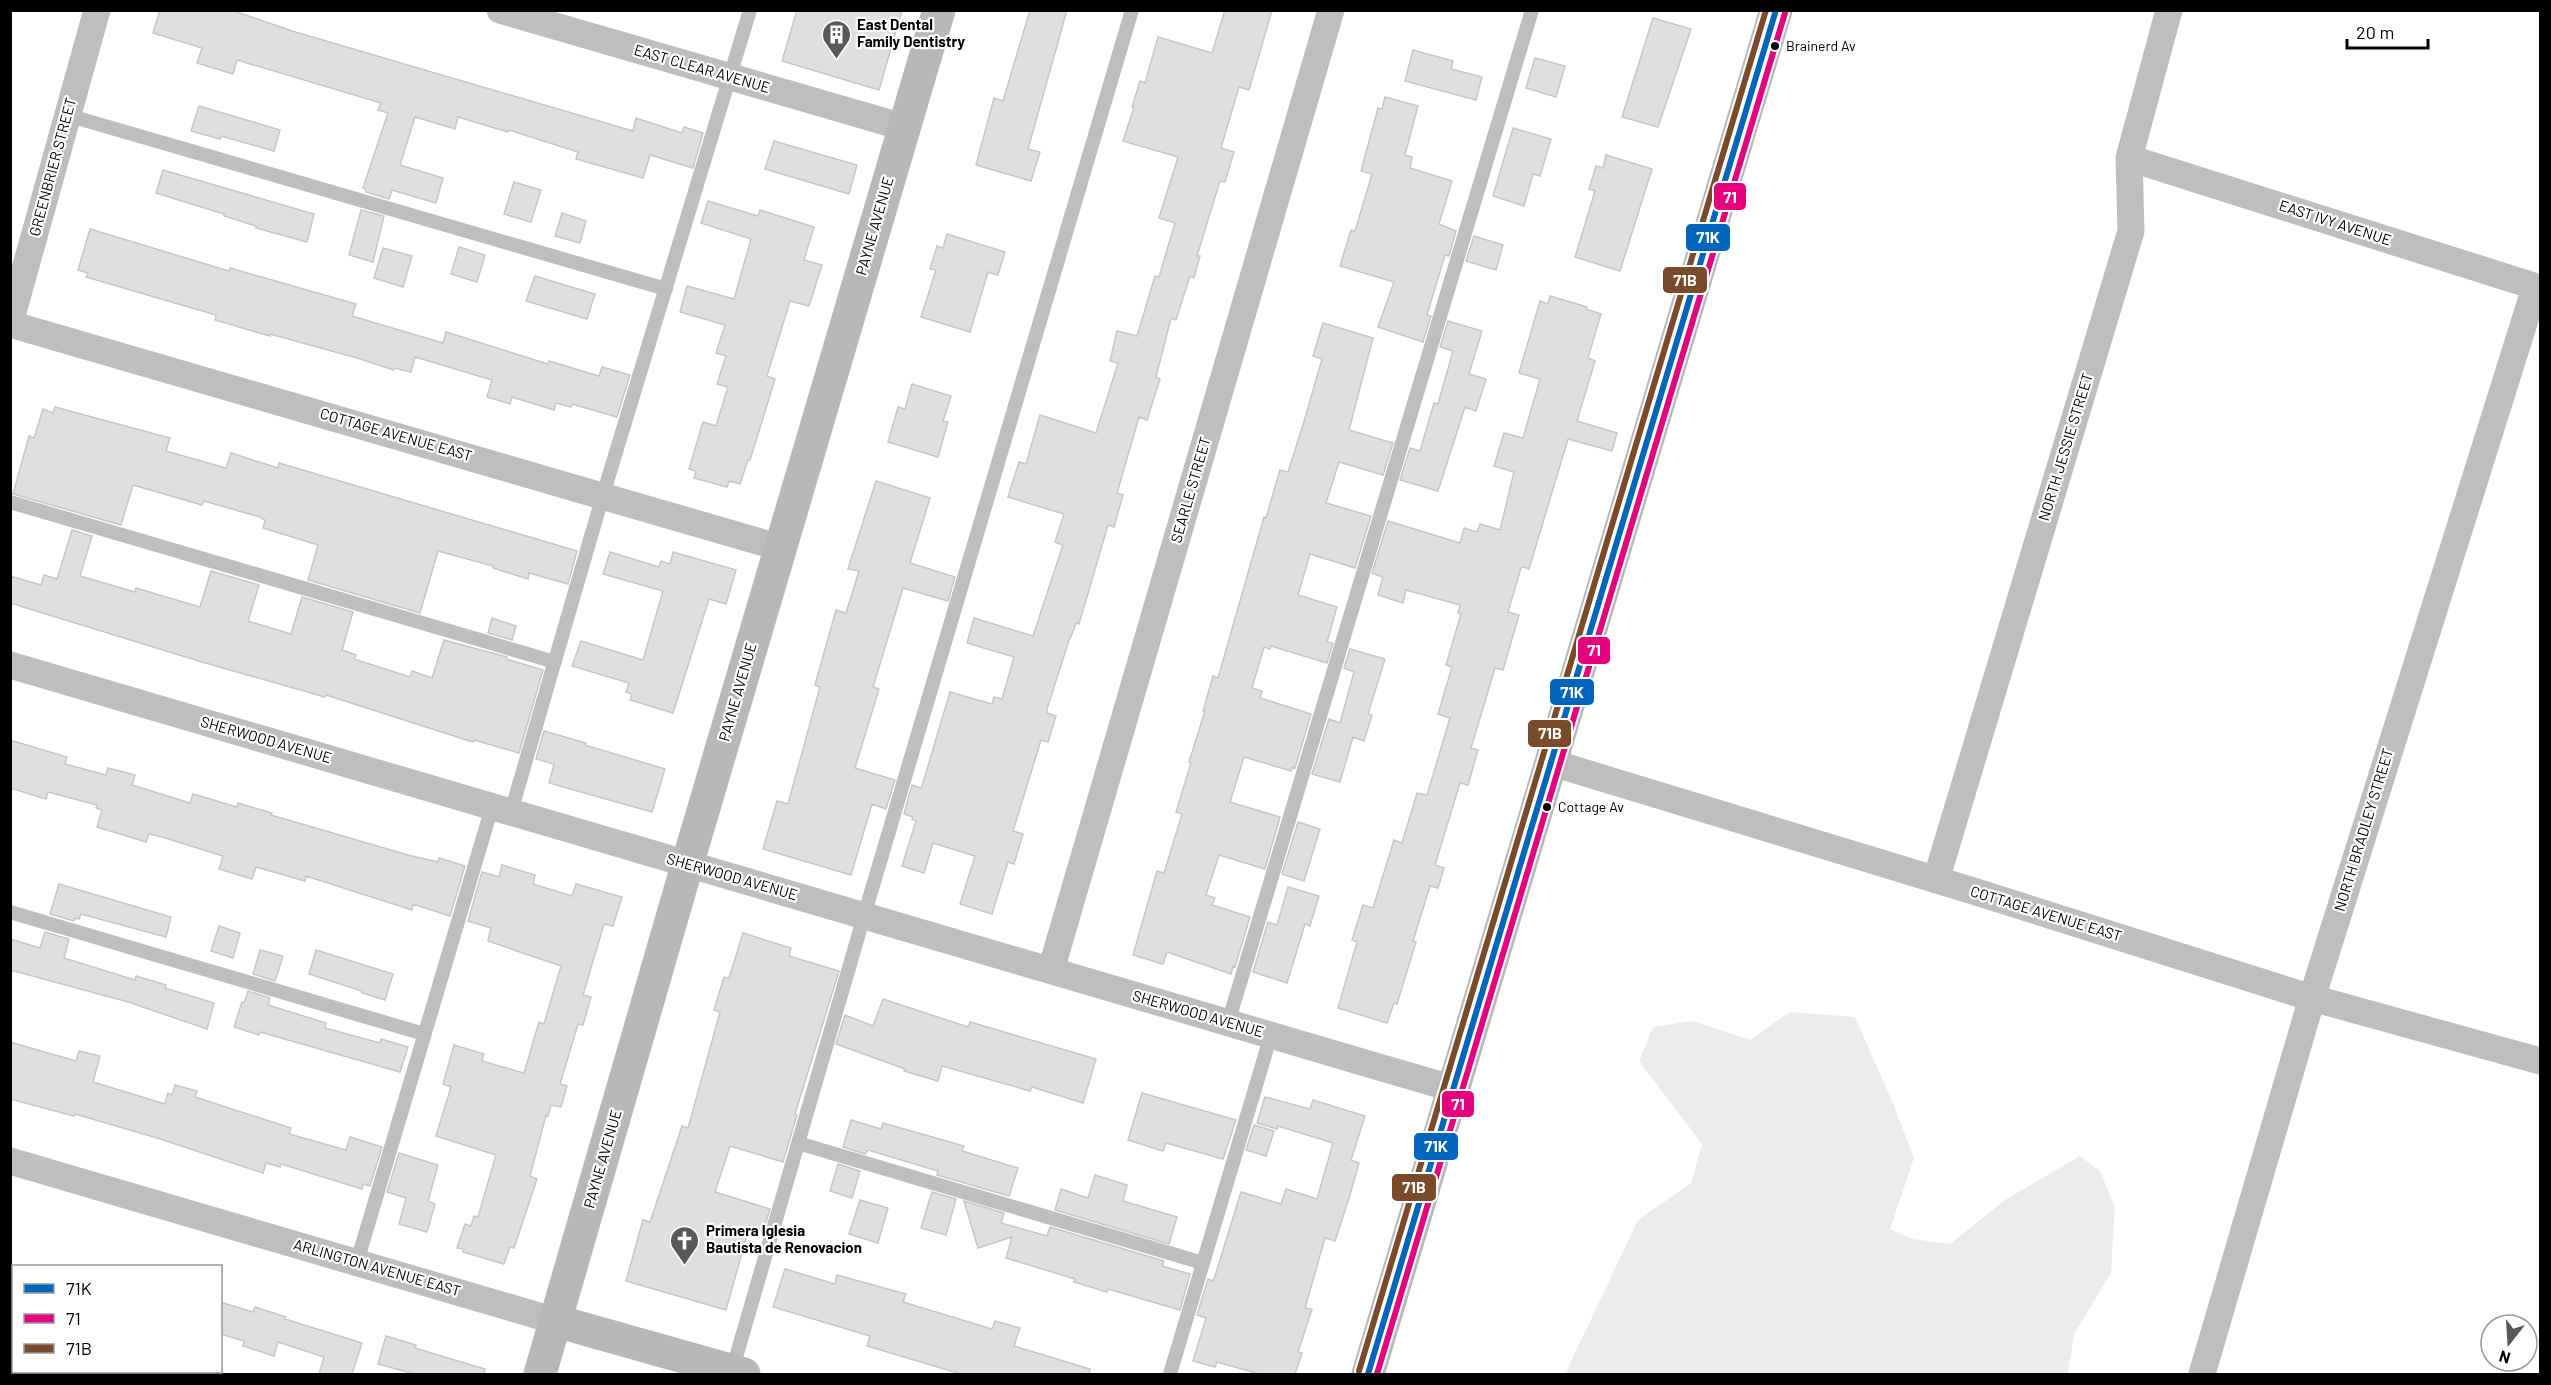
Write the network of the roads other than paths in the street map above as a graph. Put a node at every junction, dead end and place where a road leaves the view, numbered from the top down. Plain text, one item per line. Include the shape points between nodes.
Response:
1 (97, 10) edge
2 (500, 10) edge
3 (750, 10) edge
4 (939, 10) edge
5 (1132, 10) edge
6 (1331, 10) edge
7 (1532, 10) edge
8 (1776, 10) edge
9 (2169, 10) edge
10 (730, 76) junction
11 (67, 115) junction
12 (903, 127) junction
13 (2129, 158) junction
14 (2538, 288) edge
15 (666, 289) junction
16 (10, 323) edge
17 (603, 495) junction
18 (10, 502) edge
19 (781, 548) junction
20 (555, 662) junction
21 (10, 665) edge
22 (1553, 763) junction
23 (502, 809) junction
24 (687, 864) junction
25 (1936, 880) junction
26 (10, 912) edge
27 (864, 916) junction
28 (1051, 970) junction
29 (2312, 998) junction
30 (1228, 1023) junction
31 (424, 1034) junction
32 (1271, 1035) junction
33 (2541, 1061) edge
34 (1454, 1089) junction
35 (798, 1143) junction
36 (10, 1161) edge
37 (357, 1262) junction
38 (1203, 1263) junction
39 (556, 1321) junction
40 (738, 1373) edge
41 (540, 1374) edge
42 (1170, 1374) edge
43 (1368, 1374) edge
44 (2202, 1374) edge

1 - 11 street, GREENBRIER STREET
2 - 10 street, EAST CLEAR AVENUE
3 - 10 lane
4 - 12 street, PAYNE AVENUE
5 - 27 lane
6 - 28 street, SEARLE STREET
7 - 30 lane
8 - 22 street
9 - 13 street, NORTH JESSIE STREET
10 - 12 street, EAST CLEAR AVENUE
10 - 15 lane
11 - 15 lane
11 - 16 street, GREENBRIER STREET
12 - 19 street, PAYNE AVENUE
13 - 14 street, EAST IVY AVENUE
13 - 25 street, NORTH JESSIE STREET via 2131,231
14 - 29 street, NORTH BRADLEY STREET
15 - 17 lane
16 - 17 street, COTTAGE AVENUE EAST
17 - 19 street, COTTAGE AVENUE EAST
17 - 20 lane
18 - 20 lane
19 - 24 street, PAYNE AVENUE
20 - 23 lane
21 - 23 street, SHERWOOD AVENUE
22 - 25 street, COTTAGE AVENUE EAST
22 - 34 street
23 - 24 street, SHERWOOD AVENUE
23 - 31 lane
24 - 27 street, SHERWOOD AVENUE
24 - 39 street, PAYNE AVENUE
25 - 29 street, COTTAGE AVENUE EAST
26 - 31 lane
27 - 28 street, SHERWOOD AVENUE
27 - 35 lane
28 - 30 street, SHERWOOD AVENUE
29 - 33 street, COTTAGE AVENUE EAST
29 - 44 street, NORTH BRADLEY STREET
30 - 32 street, SHERWOOD AVENUE
31 - 37 lane
32 - 34 street, SHERWOOD AVENUE
32 - 38 lane
34 - 43 street
35 - 38 lane
35 - 40 lane
36 - 37 street, ARLINGTON AVENUE EAST
37 - 39 street, ARLINGTON AVENUE EAST
38 - 42 lane
39 - 40 street, ARLINGTON AVENUE EAST
39 - 41 street, PAYNE AVENUE

